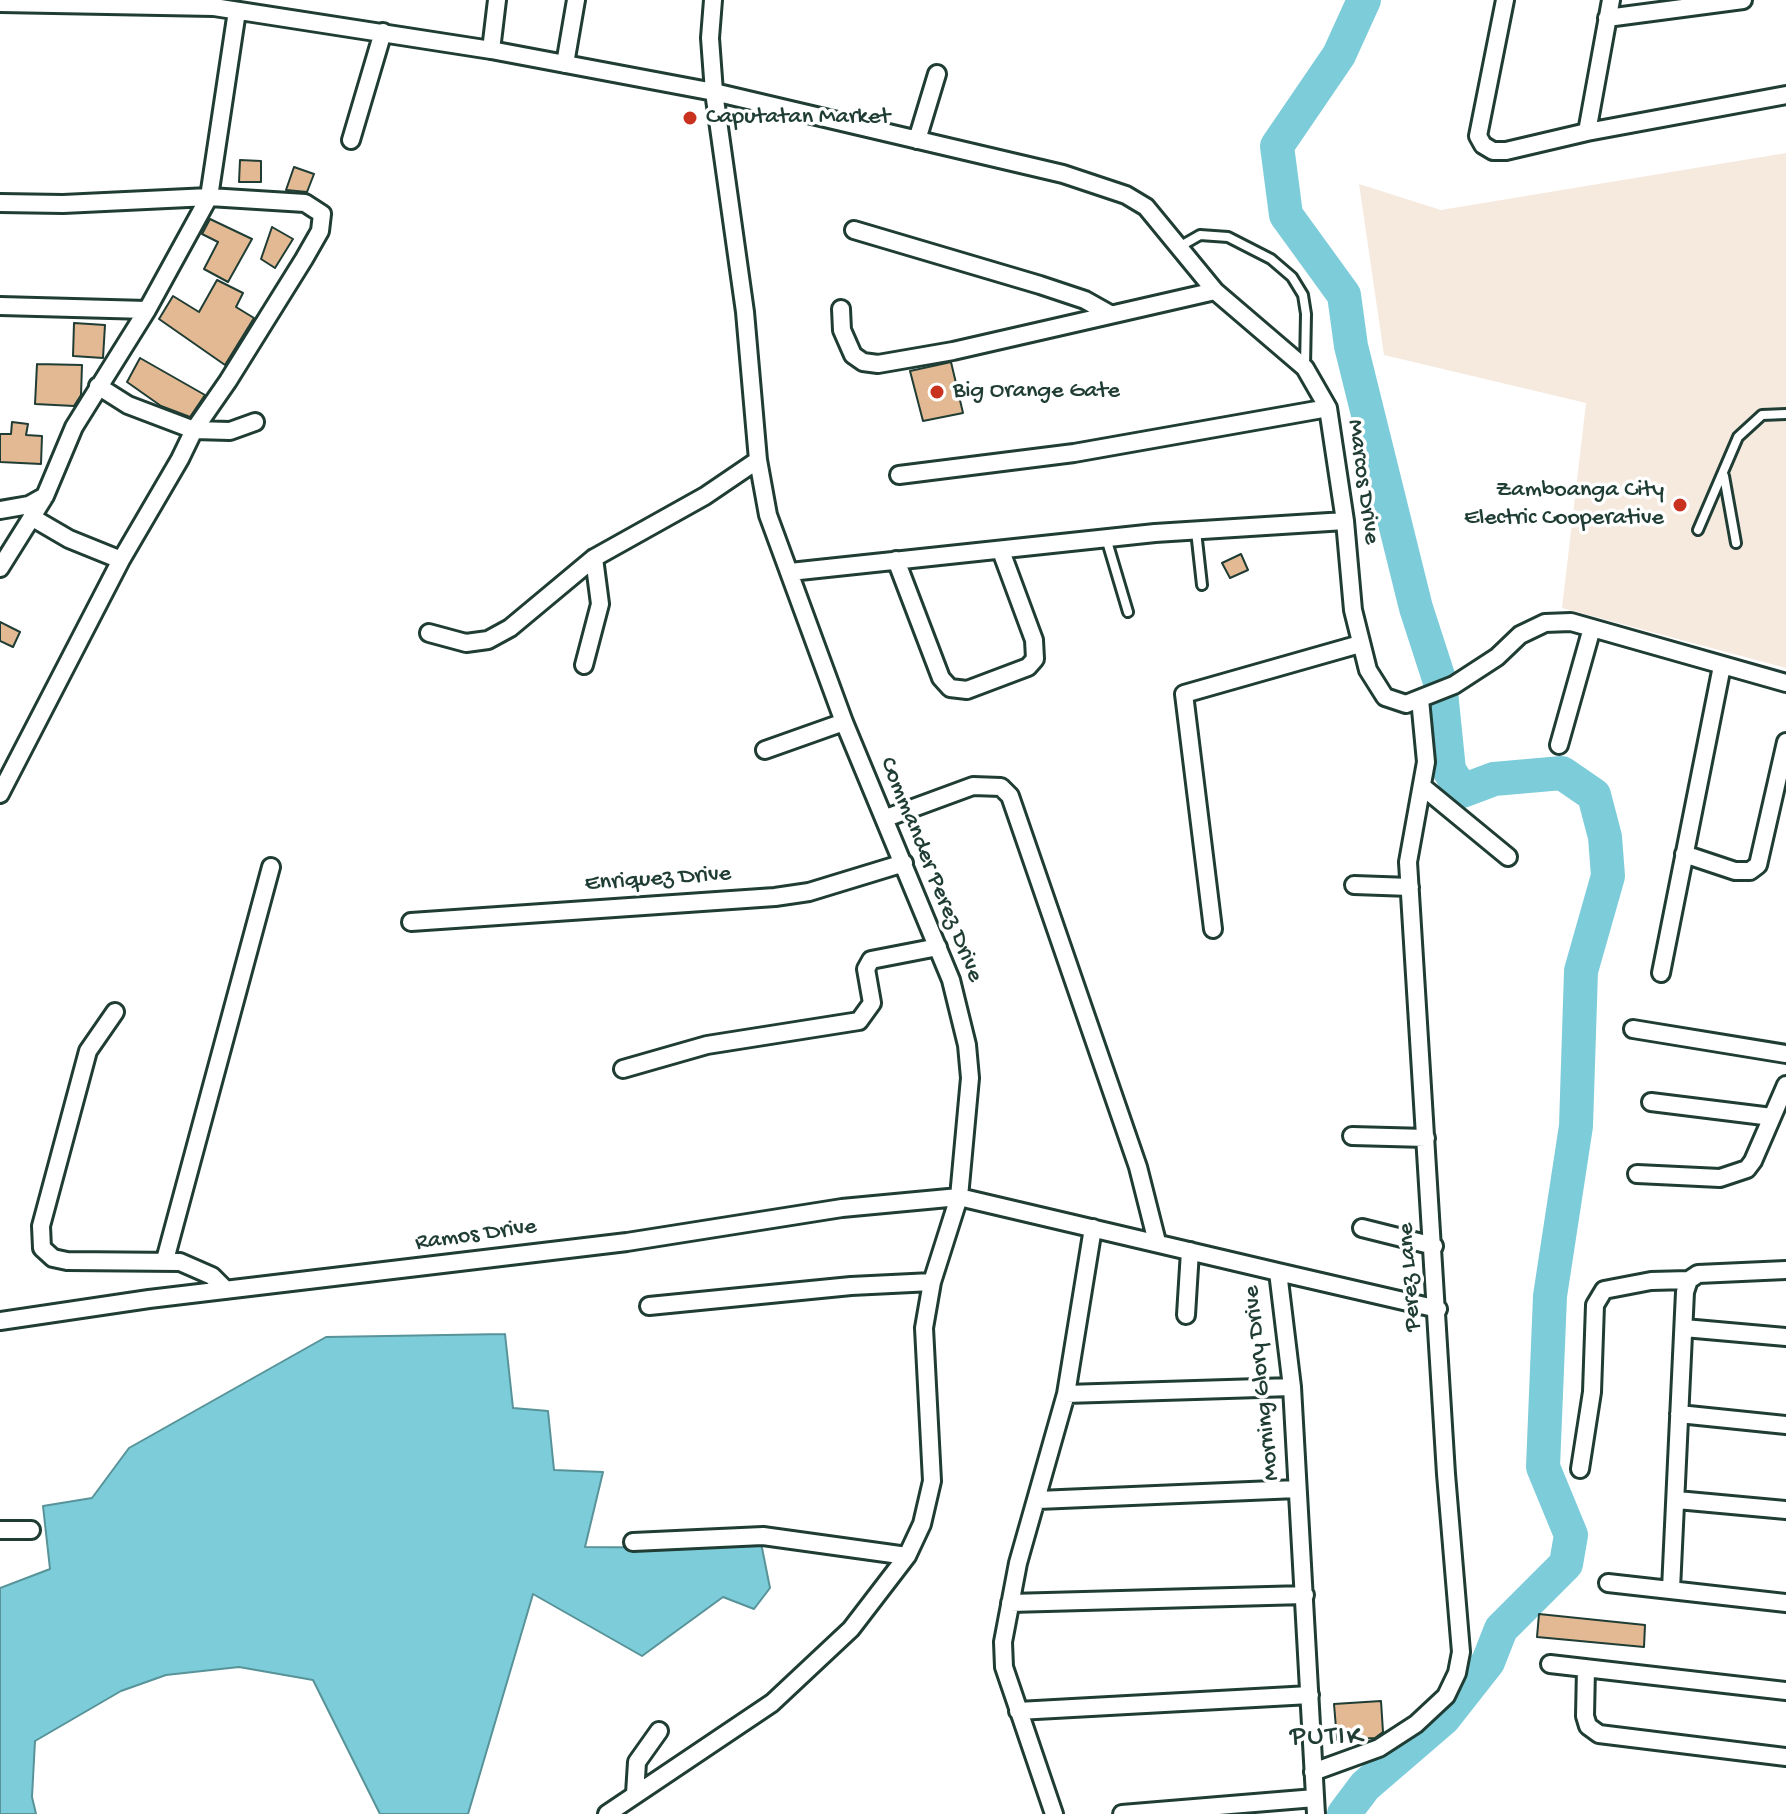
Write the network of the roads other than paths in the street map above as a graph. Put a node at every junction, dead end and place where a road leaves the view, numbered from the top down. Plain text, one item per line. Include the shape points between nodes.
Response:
1 (497, 0) edge
2 (576, 0) edge
3 (713, 0) edge
4 (1505, 0) edge
5 (1611, 0) edge
6 (1743, 0) edge
7 (120, 2) edge
8 (0, 3) edge
9 (214, 4) edge
10 (237, 11) junction
11 (1607, 18) junction
12 (383, 32) junction
13 (491, 50) junction
14 (565, 64) junction
15 (937, 74) dead end
16 (714, 92) junction
17 (1786, 95) edge
18 (1587, 132) junction
19 (351, 140) dead end
20 (917, 140) junction
21 (209, 197) junction
22 (0, 203) edge
23 (854, 230) dead end
24 (1179, 247) junction
25 (1215, 291) junction
26 (0, 306) edge
27 (841, 309) dead end
28 (147, 310) junction
29 (1110, 314) junction
30 (1305, 368) junction
31 (98, 386) junction
32 (1328, 408) junction
33 (1786, 414) edge
34 (255, 422) dead end
35 (194, 430) junction
36 (758, 460) junction
37 (899, 475) dead end
38 (1724, 475) junction
39 (45, 496) junction
40 (0, 510) edge
41 (33, 518) junction
42 (1345, 521) junction
43 (1698, 530) dead end
44 (1196, 531) junction
45 (1106, 538) junction
46 (1736, 543) dead end
47 (1001, 551) junction
48 (594, 558) junction
49 (121, 560) junction
50 (896, 560) junction
51 (0, 568) edge
52 (790, 572) junction
53 (1202, 585) dead end
54 (1128, 612) dead end
55 (1592, 628) junction
56 (429, 633) dead end
57 (1360, 644) junction
58 (584, 665) dead end
59 (1722, 666) junction
60 (1786, 683) edge
61 (1424, 697) junction
62 (844, 722) junction
63 (1786, 742) edge
64 (1559, 745) dead end
65 (765, 750) dead end
66 (1423, 787) junction
67 (0, 794) edge
68 (886, 818) junction
69 (1684, 854) junction
70 (1508, 857) dead end
71 (904, 863) junction
72 (271, 867) dead end
73 (1354, 885) dead end
74 (1410, 887) junction
75 (411, 922) dead end
76 (1213, 929) dead end
77 (938, 947) junction
78 (1661, 973) dead end
79 (115, 1012) dead end
80 (1633, 1029) dead end
81 (1786, 1054) edge
82 (623, 1069) dead end
83 (1786, 1085) edge
84 (1651, 1102) dead end
85 (1772, 1117) junction
86 (1352, 1136) dead end
87 (1426, 1138) junction
88 (1637, 1174) dead end
89 (959, 1197) junction
90 (1093, 1228) junction
91 (1362, 1228) dead end
92 (1157, 1242) junction
93 (1434, 1246) junction
94 (1190, 1251) junction
95 (165, 1260) junction
96 (1786, 1270) edge
97 (1278, 1272) junction
98 (1689, 1280) junction
99 (932, 1282) junction
100 (226, 1290) junction
101 (649, 1306) dead end
102 (1438, 1309) junction
103 (1186, 1315) dead end
104 (0, 1321) edge
105 (1684, 1328) junction
106 (1786, 1337) edge
107 (1292, 1387) junction
108 (1066, 1394) junction
109 (1679, 1414) junction
110 (1786, 1425) edge
111 (1580, 1469) dead end
112 (1297, 1489) junction
113 (1038, 1500) junction
114 (1677, 1500) junction
115 (1786, 1510) edge
116 (0, 1530) edge
117 (31, 1530) dead end
118 (633, 1542) dead end
119 (907, 1556) junction
120 (1608, 1583) dead end
121 (1671, 1589) junction
122 (1305, 1595) junction
123 (1010, 1603) junction
124 (1786, 1603) edge
125 (1550, 1664) dead end
126 (1586, 1668) junction
127 (1786, 1691) edge
128 (1310, 1695) junction
129 (1018, 1711) junction
130 (659, 1731) dead end
131 (1786, 1757) edge
132 (1313, 1772) junction
133 (635, 1794) junction
134 (1316, 1806) edge
135 (607, 1814) edge
136 (1054, 1814) edge
137 (1122, 1814) edge

1 - 13 street
2 - 14 street
3 - 16 street, Commander Perez Drive
4 - 18 street via 1480,122 1483,145 1506,151
5 - 11 street
6 - 11 street
7 - 8 street, Marcos Drive
7 - 9 street, Marcos Drive
9 - 10 street, Marcos Drive
10 - 12 street, Marcos Drive
10 - 21 street
11 - 18 street
12 - 13 street, Marcos Drive
12 - 19 street
13 - 14 street, Marcos Drive
14 - 16 street, Marcos Drive
15 - 20 street
16 - 20 street, Marcos Drive
16 - 36 street, Commander Perez Drive via 745,312
17 - 18 street
20 - 24 street, Marcos Drive via 1063,174 1126,195 1146,207
21 - 22 street
21 - 28 street
21 - 35 street via 305,203 316,208 322,220 304,259
23 - 29 street via 1040,285
24 - 25 street, Marcos Drive
24 - 30 lane via 1200,235 1228,237 1271,259 1292,277 1306,314
25 - 29 street
25 - 30 street, Marcos Drive
26 - 28 street
27 - 29 street via 848,347 863,362 878,364
28 - 31 street
30 - 32 street, Marcos Drive
31 - 35 street via 128,405
31 - 39 street
32 - 37 street via 1074,453
32 - 42 street, Marcos Drive
33 - 38 lane via 1762,415 1738,437
34 - 35 street via 230,431
35 - 49 street
36 - 48 street
36 - 52 street, Commander Perez Drive via 768,515
38 - 43 lane
38 - 46 lane
39 - 40 street
39 - 41 street
41 - 49 street
41 - 51 street
42 - 44 street
42 - 57 street, Marcos Drive
44 - 45 street
44 - 53 lane
45 - 47 street
45 - 54 lane
47 - 50 street
47 - 50 street via 1034,640 1035,659 1028,667 967,690 950,688 941,678
48 - 56 street via 488,640 466,643
48 - 58 street via 600,604
49 - 67 street
50 - 52 street
52 - 62 street, Commander Perez Drive
55 - 59 street, Marcos Drive
55 - 61 street, Marcos Drive via 1545,623 1520,635 1454,685
55 - 64 street
57 - 61 street, Marcos Drive via 1385,697 1406,704
57 - 76 street via 1184,694
59 - 60 street, Marcos Drive
59 - 69 street
61 - 66 street, Perez Lane
62 - 65 street
62 - 68 street, Commander Perez Drive
63 - 69 street via 1758,865 1735,871
66 - 70 street
66 - 74 street, Perez Lane via 1408,862
68 - 71 street, Commander Perez Drive
68 - 92 street via 973,786 1001,787 1010,796 1138,1167
69 - 78 street
71 - 75 street, Enriquez Drive via 775,897
71 - 77 street, Commander Perez Drive
72 - 95 street
73 - 74 street
74 - 87 street, Perez Lane
77 - 82 street via 871,960 866,969 872,1003 859,1021 707,1045
77 - 89 street, Commander Perez Drive via 951,980 969,1067
79 - 95 street via 88,1051 39,1240 45,1253 67,1261
80 - 81 street
83 - 85 street
84 - 85 street
85 - 88 street via 1753,1161 1736,1174
86 - 87 street
87 - 93 street, Perez Lane
89 - 90 street, Morning Glory Drive
89 - 99 street, Commander Perez Drive
89 - 100 street, Ramos Drive
90 - 92 street, Morning Glory Drive
90 - 108 street
91 - 93 street
92 - 94 street, Morning Glory Drive
93 - 102 street, Perez Lane
94 - 97 street, Morning Glory Drive
94 - 103 street
95 - 100 street via 212,1276
96 - 98 street via 1698,1274
97 - 102 street
97 - 107 street, Morning Glory Drive
98 - 105 street
98 - 111 street via 1604,1290 1595,1305 1592,1392
99 - 101 street
99 - 119 street, Commander Perez Drive via 924,1328 932,1481 922,1524
100 - 104 street, Ramos Drive
102 - 132 street, Perez Lane via 1460,1631 1457,1673 1446,1696 1416,1724 1379,1748
105 - 106 street
105 - 109 street
107 - 108 street
107 - 112 street, Morning Glory Drive
108 - 113 street
109 - 110 street
109 - 114 street
112 - 113 street
112 - 122 street, Morning Glory Drive
113 - 123 street
114 - 115 street
114 - 121 street
116 - 117 street
118 - 119 street via 763,1536
119 - 133 street, Commander Perez Drive via 817,1664 772,1703
120 - 121 street
121 - 124 street
122 - 123 street
122 - 128 street, Morning Glory Drive
123 - 129 street via 1003,1654
125 - 126 street
126 - 127 street
126 - 131 street via 1585,1716 1599,1734
128 - 129 street
128 - 132 street, Morning Glory Drive
129 - 136 street
130 - 133 street via 637,1762
132 - 134 street, Morning Glory Drive
133 - 135 street, Commander Perez Drive
134 - 137 street

